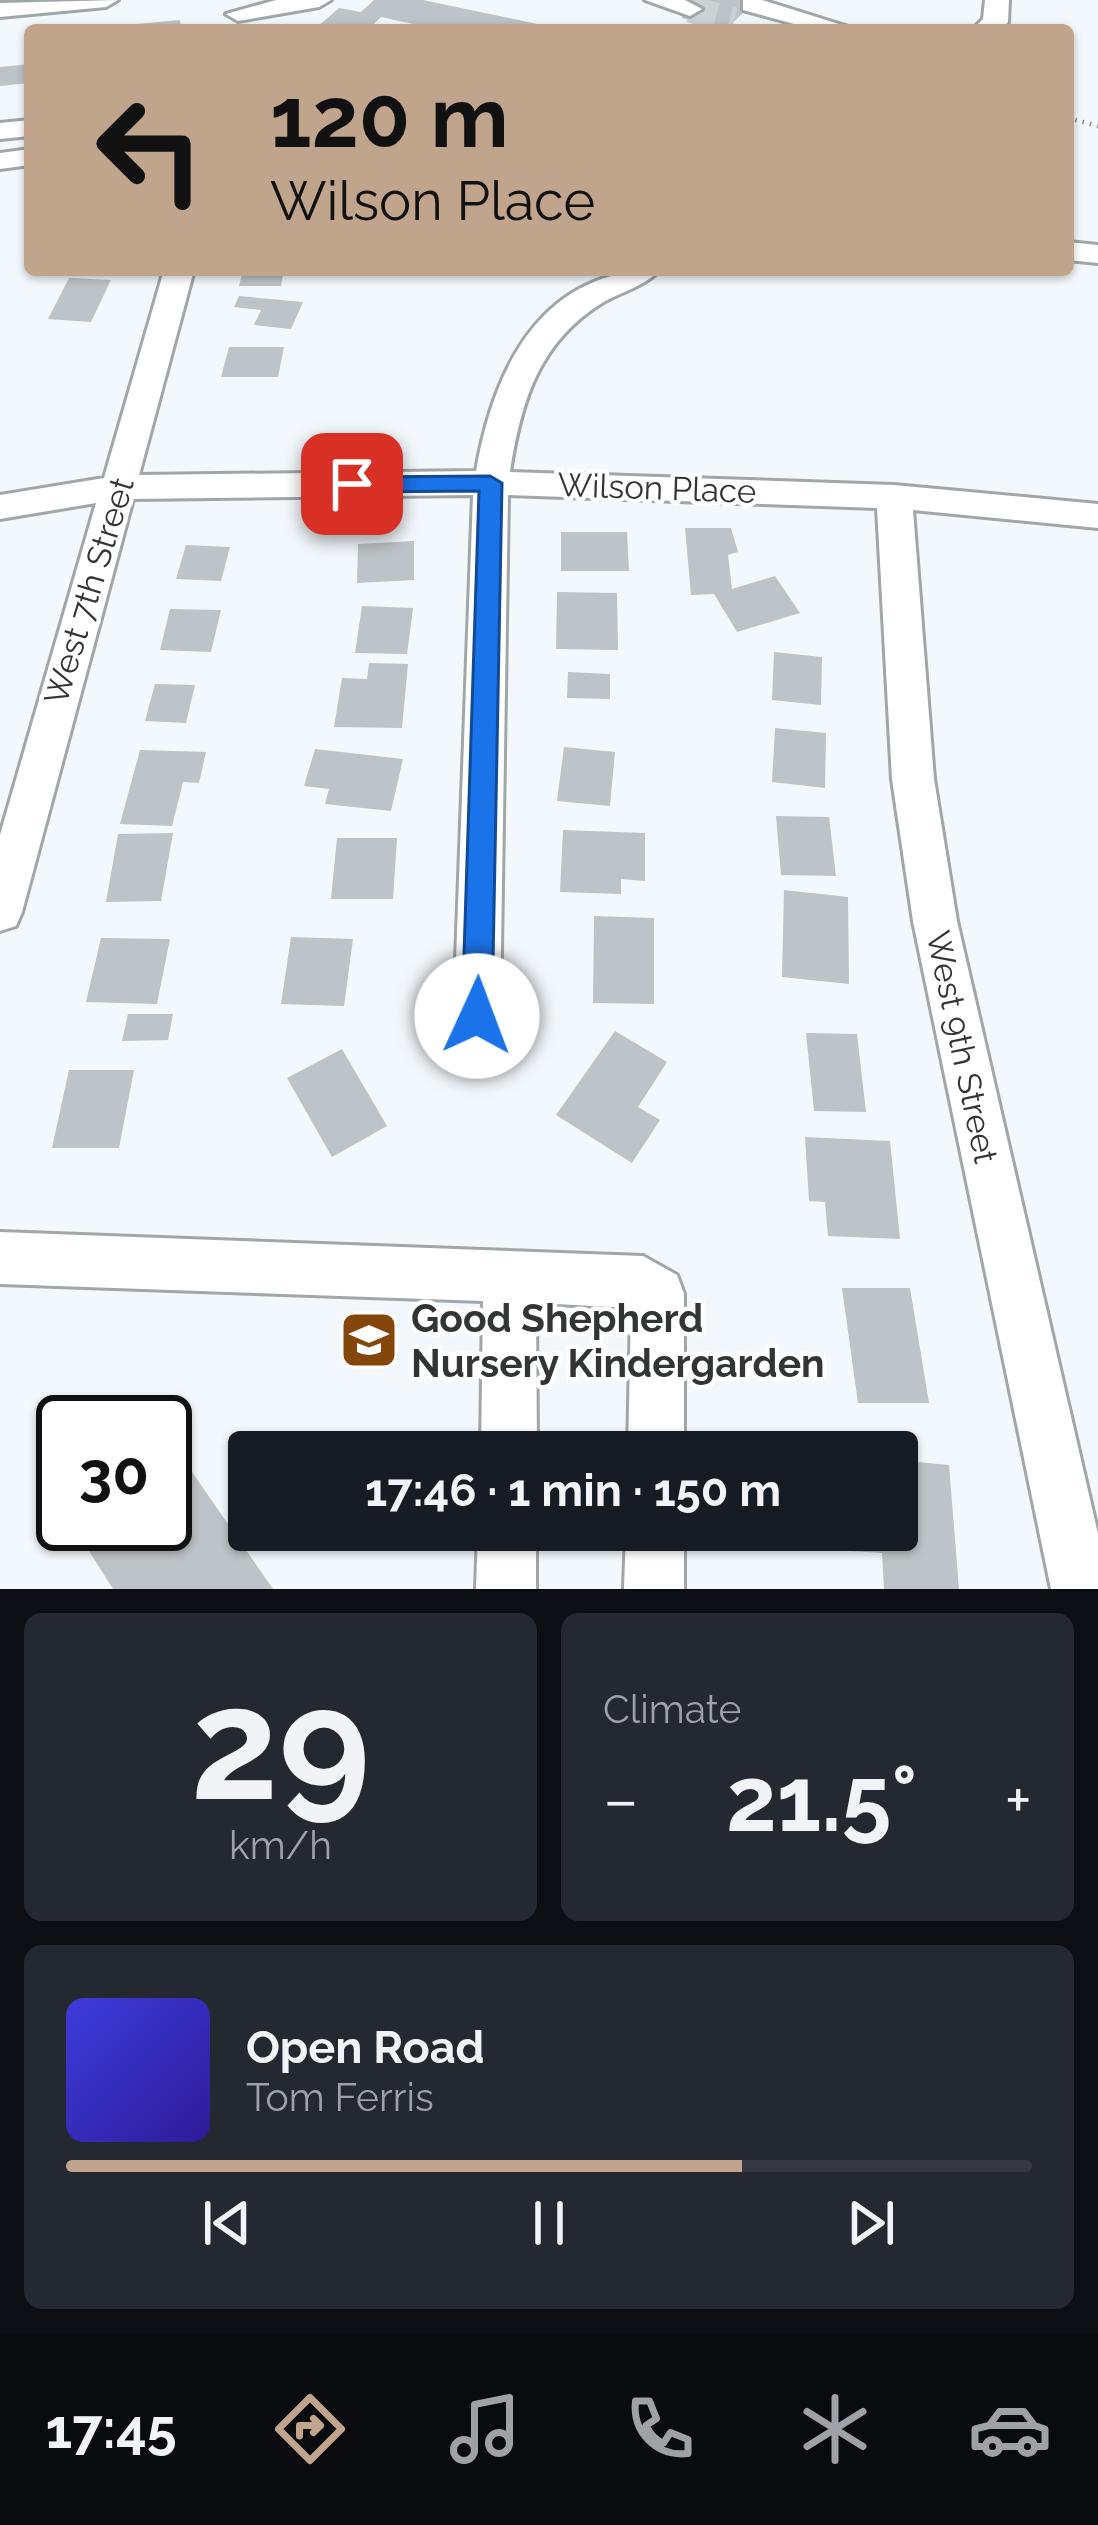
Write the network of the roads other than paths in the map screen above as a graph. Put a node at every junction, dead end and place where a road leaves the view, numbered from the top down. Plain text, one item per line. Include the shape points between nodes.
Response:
1 (106, 0) edge
2 (319, 0) edge
3 (657, 0) edge
4 (690, 9) dead end
5 (0, 10) edge
6 (238, 15) edge
7 (791, 16) edge
8 (758, 24) edge
9 (821, 24) edge
10 (177, 276) edge
11 (633, 276) edge
12 (490, 483) junction
13 (121, 487) junction
14 (894, 497) junction
15 (0, 507) edge
16 (1098, 516) edge
17 (20, 759) edge
18 (0, 912) edge
19 (477, 1016) dead end
20 (0, 1258) edge
21 (511, 1276) junction
22 (509, 1431) edge
23 (656, 1431) edge
24 (507, 1551) edge
25 (655, 1551) edge
26 (506, 1589) edge
27 (654, 1589) edge
28 (1081, 1589) edge

1 - 5 street
2 - 6 street
3 - 4 street
7 - 8 street via 743,13
7 - 9 street
10 - 13 street, West 7th Street
11 - 12 street via 577,305 514,374
12 - 13 street, Wilson Place
12 - 14 street, Wilson Place
12 - 19 street
13 - 15 street, Wilson Place
13 - 17 street, West 7th Street
14 - 16 street, Wilson Place
14 - 28 street, West 9th Street via 913,779 934,921
17 - 18 street, West 7th Street
20 - 21 street
21 - 22 street
21 - 23 street via 644,1282 658,1294
24 - 26 street
25 - 27 street

